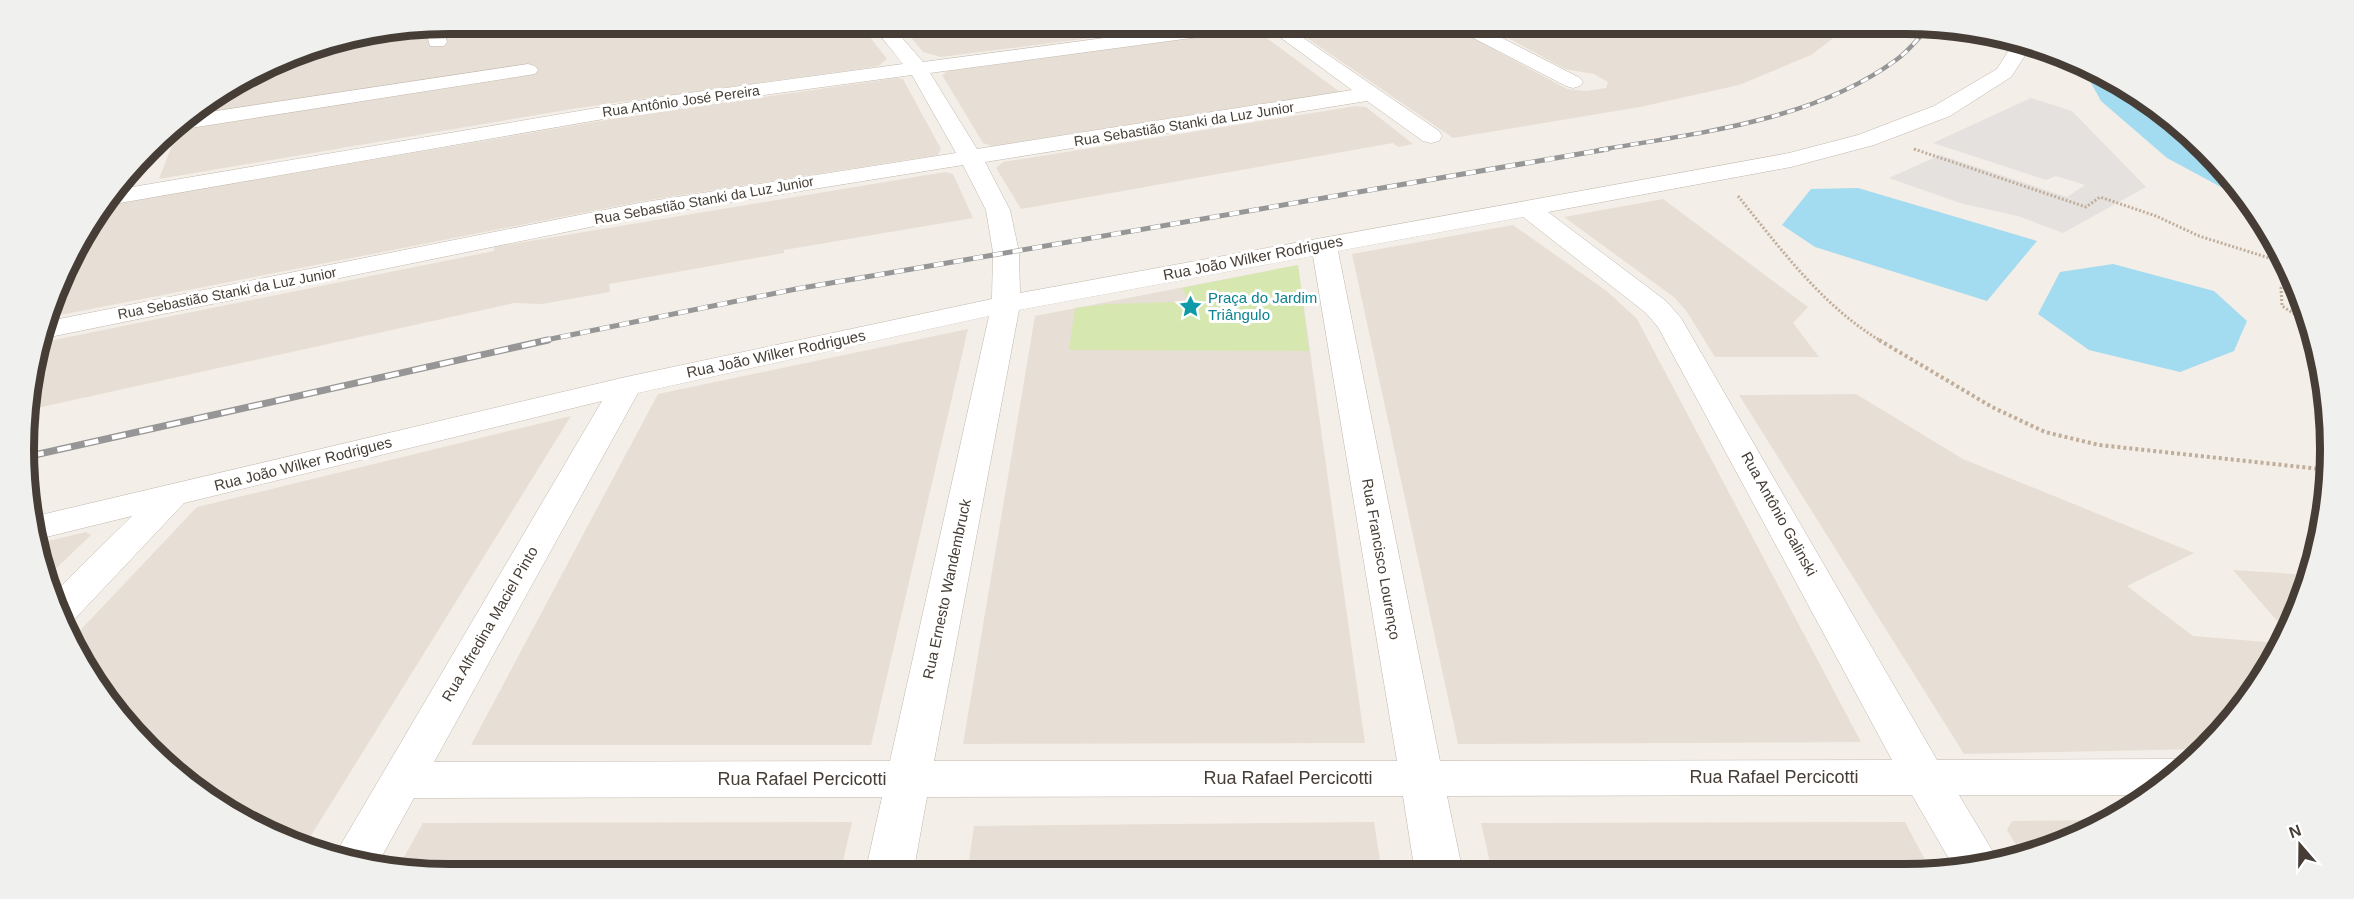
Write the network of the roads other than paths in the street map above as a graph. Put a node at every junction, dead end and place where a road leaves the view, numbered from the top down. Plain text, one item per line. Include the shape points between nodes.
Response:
1 (888, 34) edge
2 (1177, 34) edge
3 (1285, 34) edge
4 (1480, 34) edge
5 (2018, 51) edge
6 (918, 69) junction
7 (528, 70) dead end
8 (1573, 82) dead end
9 (1369, 94) junction
10 (197, 120) edge
11 (1431, 136) dead end
12 (971, 158) junction
13 (127, 188) edge
14 (1526, 207) junction
15 (1324, 245) junction
16 (1006, 304) junction
17 (53, 329) edge
18 (626, 386) junction
19 (172, 496) junction
20 (42, 527) edge
21 (65, 605) edge
22 (1924, 777) junction
23 (2159, 777) edge
24 (1421, 778) junction
25 (908, 779) junction
26 (402, 780) junction
27 (359, 854) edge
28 (1974, 859) edge
29 (891, 864) edge
30 (1437, 864) edge

1 - 6 street, Rua Ernesto Wandembruck
2 - 6 street, Rua Antônio José Pereira
3 - 9 street
4 - 8 street
5 - 14 street, Rua João Wilker Rodrigues via 2004,73 1942,111 1876,136 1791,160
6 - 12 street, Rua Ernesto Wandembruck
6 - 13 street, Rua Antônio José Pereira via 667,102
7 - 10 street
9 - 11 street
9 - 12 street, Rua Sebastião Stanki da Luz Junior
12 - 16 street, Rua Ernesto Wandembruck via 998,210 1006,252
12 - 17 street, Rua Sebastião Stanki da Luz Junior via 569,223
14 - 15 street, Rua João Wilker Rodrigues
14 - 22 street, Rua Antônio Galinski via 1656,307 1671,324
15 - 16 street, Rua João Wilker Rodrigues
15 - 24 street, Rua Francisco Lourenço
16 - 18 street, Rua João Wilker Rodrigues
16 - 25 street, Rua Ernesto Wandembruck
18 - 19 street, Rua João Wilker Rodrigues
18 - 26 street, Rua Alfredina Maciel Pinto
19 - 20 street, Rua João Wilker Rodrigues
19 - 21 street
22 - 23 street, Rua Rafael Percicotti
22 - 24 street, Rua Rafael Percicotti
22 - 28 street, Rua Antônio Galinski
24 - 25 street, Rua Rafael Percicotti
24 - 30 street, Rua Francisco Lourenço
25 - 26 street, Rua Rafael Percicotti
25 - 29 street, Rua Ernesto Wandembruck
26 - 27 street, Rua Alfredina Maciel Pinto

